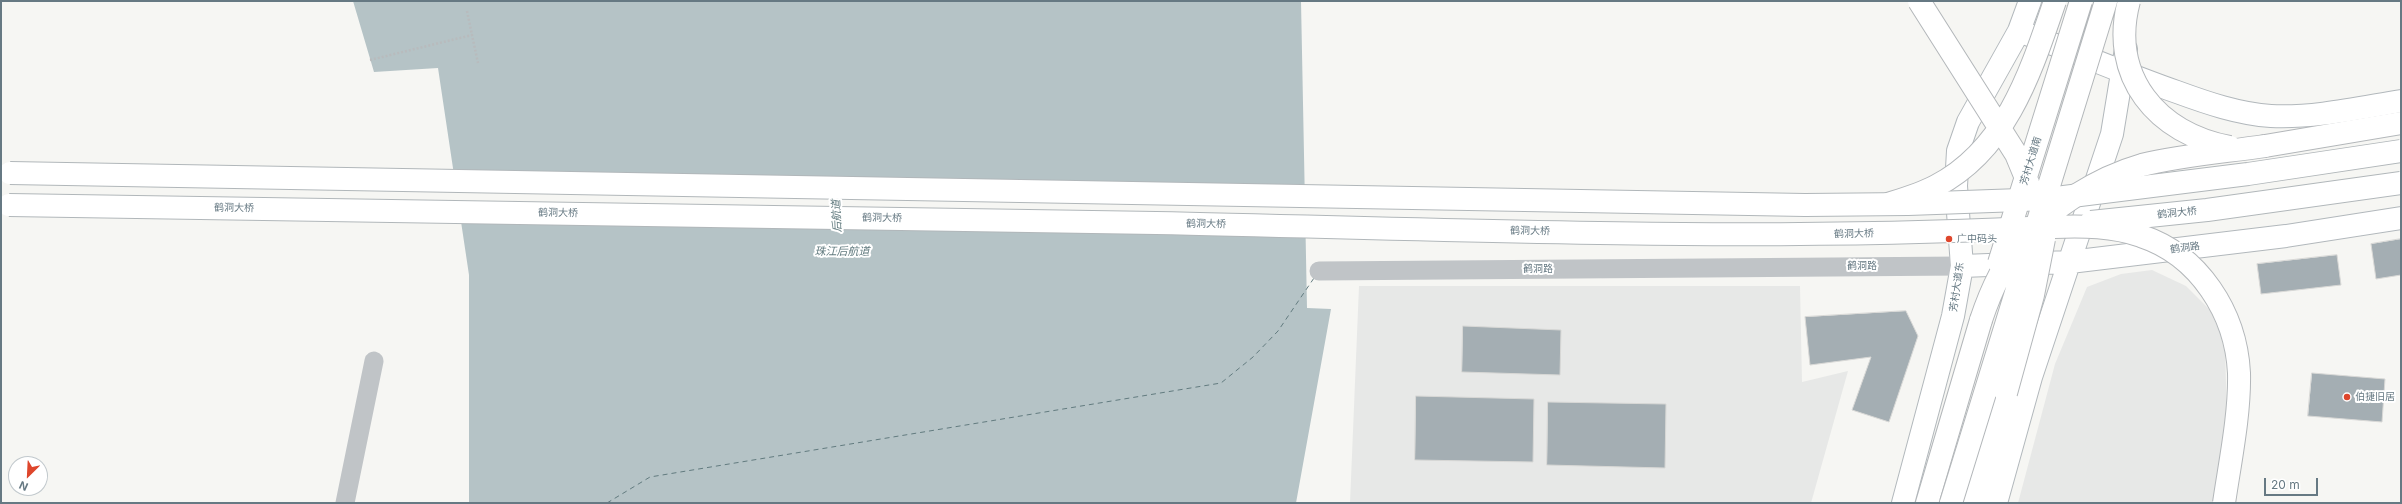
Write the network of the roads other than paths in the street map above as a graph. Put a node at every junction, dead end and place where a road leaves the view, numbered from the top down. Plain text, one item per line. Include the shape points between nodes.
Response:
1 (1919, 1) edge
2 (2030, 1) edge
3 (2055, 1) edge
4 (2081, 1) edge
5 (2106, 1) edge
6 (2129, 1) edge
7 (2139, 1) edge
8 (2019, 31) junction
9 (2123, 74) junction
10 (2401, 101) edge
11 (2401, 123) edge
12 (2265, 146) junction
13 (2401, 151) edge
14 (2057, 158) junction
15 (10, 174) dead end
16 (2401, 183) edge
17 (1888, 204) junction
18 (8, 205) dead end
19 (2401, 218) edge
20 (2054, 227) junction
21 (2070, 262) junction
22 (2024, 263) junction
23 (1962, 266) junction
24 (1319, 270) dead end
25 (1981, 320) junction
26 (374, 361) dead end
27 (345, 503) edge
28 (1903, 503) edge
29 (1927, 503) edge
30 (1952, 503) edge
31 (1974, 503) edge
32 (1996, 503) edge
33 (2224, 503) edge

1 - 22 main road, bridge via 2022,165 2033,205 2031,234
2 - 8 main road
3 - 17 main road, bridge via 2024,88 1992,138 1947,180 1923,193
4 - 25 main road, 芳村大道南, bridge
5 - 14 main road, bridge
6 - 12 main road, bridge via 2123,32 2128,63 2139,90 2156,112 2178,130 2204,141 2229,147
7 - 9 main road via 2129,35
8 - 9 main road
8 - 23 main road, 芳村大道东 via 1968,122 1958,151 1956,186
9 - 10 main road via 2213,105 2269,116 2303,116
9 - 21 main road via 2112,134
11 - 12 main road
12 - 25 main road, bridge via 2142,166 2109,178 2073,198 2021,242 1998,280
13 - 17 main road, bridge via 2248,174 2048,199
14 - 22 main road, bridge
14 - 31 main road, bridge via 2033,295
15 - 17 main road, bridge via 1805,205
16 - 20 main road, 鹤洞大桥, bridge via 2207,210
18 - 20 main road, 鹤洞大桥, bridge via 858,217 1675,234 1870,234
19 - 21 main road, 鹤洞路
20 - 33 main road, bridge via 2111,229 2154,241 2178,254 2190,265 2219,302 2235,345 2239,374
21 - 23 main road, 鹤洞路
21 - 32 main road via 2031,377
22 - 30 main road, bridge
23 - 24 street, 鹤洞路
23 - 28 main road, 芳村大道东 via 1953,316
25 - 29 main road
26 - 27 street

